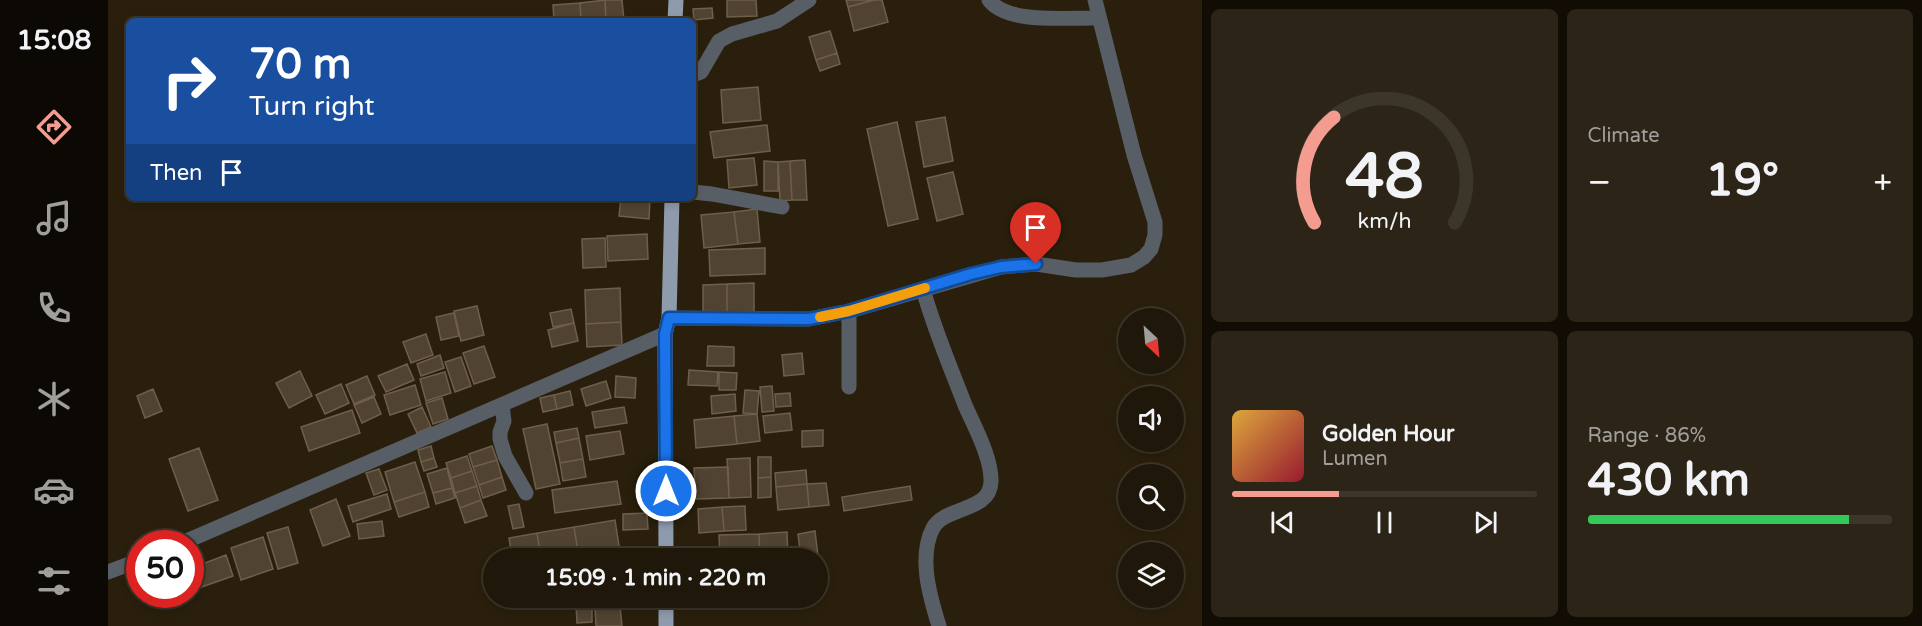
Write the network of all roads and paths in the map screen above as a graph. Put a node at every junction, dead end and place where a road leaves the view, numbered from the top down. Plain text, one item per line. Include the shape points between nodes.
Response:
1 (676, 0) edge
2 (809, 0) edge
3 (989, 0) edge
4 (1095, 0) edge
5 (675, 18) edge
6 (1098, 18) junction
7 (696, 74) edge
8 (696, 192) edge
9 (672, 201) edge
10 (782, 207) dead end
11 (923, 289) junction
12 (849, 311) junction
13 (669, 318) junction
14 (665, 334) junction
15 (849, 387) dead end
16 (502, 405) junction
17 (526, 492) dead end
18 (204, 534) edge
19 (666, 548) edge
20 (126, 565) edge
21 (108, 572) edge
22 (666, 608) edge
23 (666, 626) edge
24 (939, 626) edge

1 - 5 main road
2 - 7 street via 777,21 719,41 701,72
3 - 6 street via 1008,13 1028,17
4 - 6 street
6 - 11 street via 1155,222 1151,249 1131,265 1085,270 1036,264 1001,267
8 - 10 street
9 - 13 main road
11 - 12 street
11 - 24 street via 934,328 986,455 991,482 979,501 934,526 927,573
12 - 13 street via 809,319
12 - 15 street
13 - 14 main road
14 - 16 street
14 - 19 main road
16 - 17 street via 500,439
16 - 18 street
20 - 21 street
22 - 23 main road

